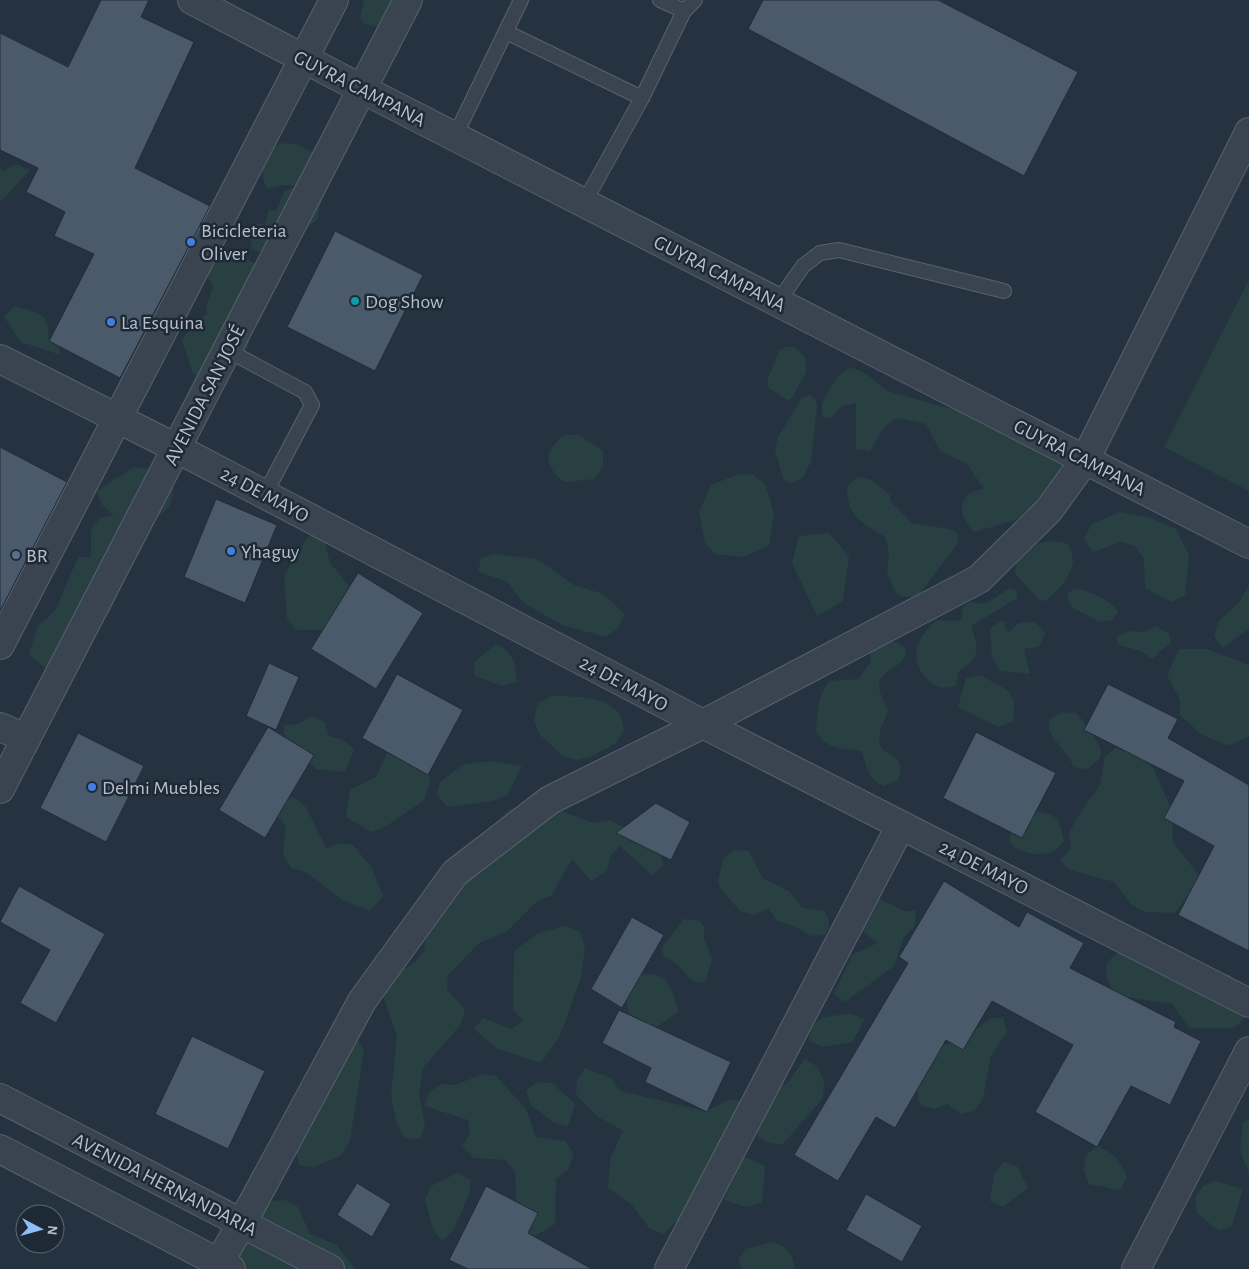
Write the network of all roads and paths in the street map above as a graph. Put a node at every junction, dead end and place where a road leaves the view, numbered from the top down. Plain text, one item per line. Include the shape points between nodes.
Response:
1 (192, 0) edge
2 (334, 0) edge
3 (408, 0) edge
4 (521, 0) edge
5 (660, 0) edge
6 (695, 0) edge
7 (684, 11) junction
8 (506, 32) junction
9 (303, 59) junction
10 (362, 89) junction
11 (642, 98) junction
12 (1249, 132) edge
13 (455, 136) junction
14 (584, 203) junction
15 (1004, 291) dead end
16 (778, 302) junction
17 (227, 350) junction
18 (0, 359) edge
19 (117, 419) junction
20 (176, 448) junction
21 (1086, 460) junction
22 (265, 494) junction
23 (1249, 544) edge
24 (0, 645) edge
25 (702, 724) junction
26 (0, 726) edge
27 (26, 738) junction
28 (0, 789) edge
29 (901, 825) junction
30 (1249, 1003) edge
31 (1249, 1051) edge
32 (0, 1098) edge
33 (0, 1149) edge
34 (242, 1223) junction
35 (221, 1267) edge
36 (330, 1269) edge
37 (669, 1269) edge
38 (1136, 1269) edge

1 - 9 street, GUYRA CAMPANA
2 - 9 street
3 - 10 street, AVENIDA SAN JOSÉ
4 - 8 lane
5 - 7 lane
6 - 7 lane
7 - 11 lane
8 - 11 lane
8 - 13 lane
9 - 10 street, GUYRA CAMPANA
9 - 19 street
10 - 13 street, GUYRA CAMPANA
10 - 17 street, AVENIDA SAN JOSÉ
11 - 14 lane
12 - 21 street
13 - 14 street, GUYRA CAMPANA
14 - 16 street, GUYRA CAMPANA
15 - 16 lane via 839,250 820,253 803,266
16 - 21 street, GUYRA CAMPANA
17 - 20 street, AVENIDA SAN JOSÉ
17 - 22 lane via 305,392 312,405
18 - 19 street, 24 DE MAYO
19 - 20 street, 24 DE MAYO
19 - 24 street
20 - 22 street, 24 DE MAYO
20 - 27 street, AVENIDA SAN JOSÉ
21 - 23 street, GUYRA CAMPANA
21 - 25 street via 1049,510 979,579
22 - 25 street, 24 DE MAYO
25 - 29 street, 24 DE MAYO
25 - 34 street via 550,800 455,873 362,1001
26 - 27 street
27 - 28 street, AVENIDA SAN JOSÉ
29 - 30 street, 24 DE MAYO
29 - 37 street
31 - 38 street
32 - 34 street, AVENIDA HERNANDARIA
33 - 35 street
34 - 35 street
34 - 36 street, AVENIDA HERNANDARIA

